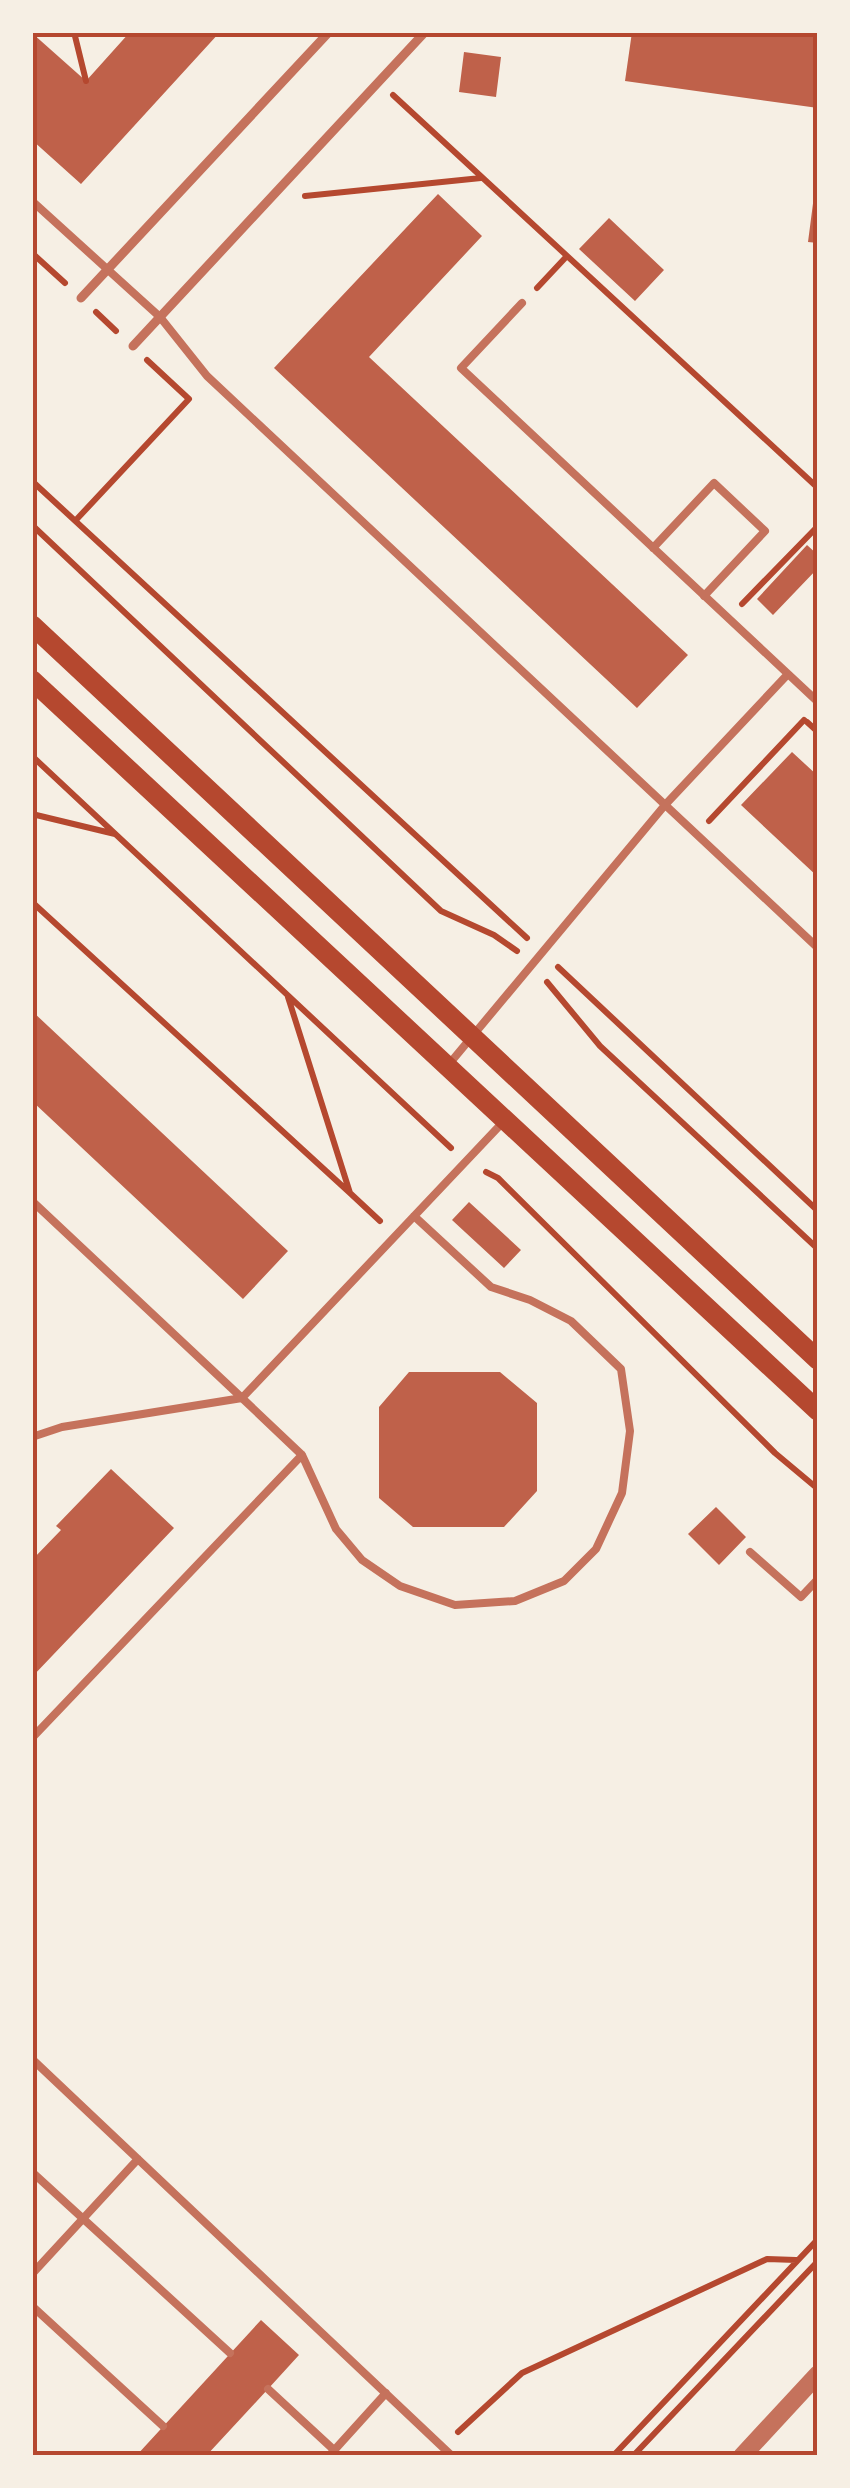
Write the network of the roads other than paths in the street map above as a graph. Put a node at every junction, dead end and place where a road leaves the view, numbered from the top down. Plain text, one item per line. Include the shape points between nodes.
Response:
1 (329, 32) edge
2 (425, 32) edge
3 (32, 201) edge
4 (108, 270) junction
5 (81, 298) road end
6 (522, 303) road end
7 (160, 317) junction
8 (132, 346) road end
9 (653, 548) junction
10 (704, 596) junction
11 (32, 625) edge
12 (788, 674) junction
13 (32, 680) edge
14 (818, 702) edge
15 (665, 805) junction
16 (818, 948) edge
17 (472, 1037) junction
18 (447, 1066) junction
19 (505, 1120) junction
20 (32, 1202) edge
21 (414, 1216) junction
22 (818, 1360) edge
23 (242, 1398) junction
24 (818, 1411) edge
25 (32, 1437) edge
26 (302, 1454) junction
27 (750, 1552) dead end
28 (818, 1579) edge
29 (32, 1738) edge
30 (32, 2059) edge
31 (138, 2159) junction
32 (32, 2172) edge
33 (84, 2218) junction
34 (32, 2274) edge
35 (32, 2306) edge
36 (230, 2354) dead end
37 (818, 2374) edge
38 (268, 2389) dead end
39 (386, 2394) junction
40 (163, 2426) dead end
41 (332, 2453) edge
42 (452, 2456) edge
43 (742, 2456) edge

1 - 4 street
2 - 7 street
3 - 4 lane
4 - 5 street
4 - 7 lane
6 - 9 lane via 461,368
7 - 8 street
7 - 15 lane via 207,376
9 - 10 lane
9 - 10 lane via 714,483 765,531
10 - 12 lane
11 - 17 main road
12 - 14 lane
12 - 15 lane
13 - 18 main road
15 - 16 lane
15 - 17 lane
17 - 18 lane
17 - 22 main road
18 - 19 main road
19 - 21 lane
19 - 24 main road
20 - 23 lane
21 - 23 lane
21 - 26 lane via 491,1287 571,1322 621,1369 630,1431 622,1492 596,1549 564,1580 515,1601 455,1605 400,1586 362,1560 336,1529
23 - 25 lane
23 - 26 lane
26 - 29 lane
27 - 28 lane via 801,1597
30 - 31 lane
31 - 33 lane
31 - 39 lane
32 - 33 lane
33 - 34 lane
33 - 36 lane
35 - 40 lane
37 - 43 street
38 - 41 lane
39 - 41 lane
39 - 42 lane

